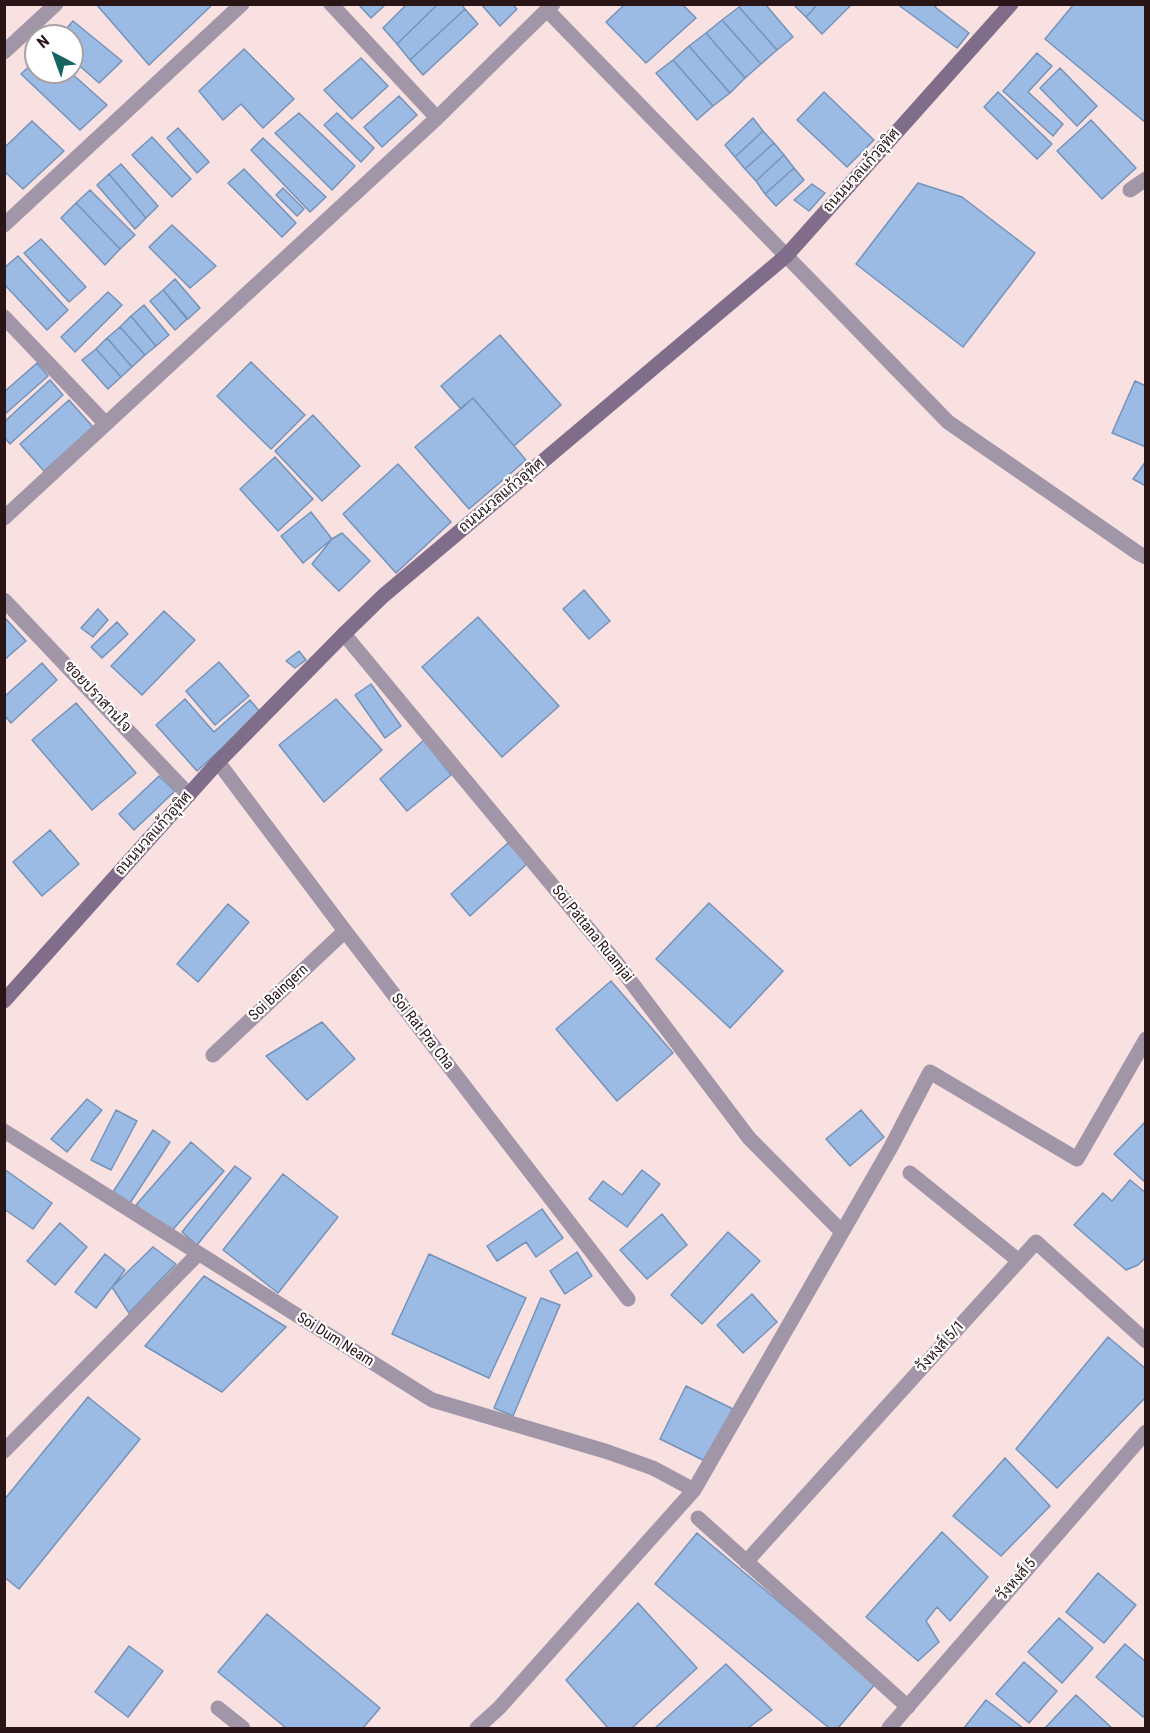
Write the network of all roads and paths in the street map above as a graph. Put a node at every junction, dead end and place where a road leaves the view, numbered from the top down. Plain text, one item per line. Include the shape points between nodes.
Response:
1 (56, 4) edge
2 (242, 4) edge
3 (331, 4) edge
4 (1011, 4) edge
5 (550, 7) edge
6 (4, 52) edge
7 (437, 118) junction
8 (1146, 179) edge
9 (1130, 190) dead end
10 (4, 225) edge
11 (786, 256) junction
12 (4, 317) edge
13 (106, 424) junction
14 (4, 518) edge
15 (1146, 557) edge
16 (4, 600) edge
17 (344, 634) junction
18 (218, 762) junction
19 (189, 795) junction
20 (345, 931) junction
21 (4, 1001) edge
22 (1146, 1040) edge
23 (213, 1055) dead end
24 (4, 1131) edge
25 (910, 1173) dead end
26 (842, 1232) junction
27 (198, 1254) junction
28 (1019, 1261) junction
29 (628, 1299) dead end
30 (1146, 1341) edge
31 (1146, 1432) edge
32 (4, 1451) edge
33 (694, 1490) junction
34 (698, 1518) dead end
35 (747, 1562) junction
36 (908, 1707) junction
37 (218, 1708) dead end
38 (243, 1728) edge
39 (477, 1728) edge
40 (889, 1728) edge

1 - 6 street
2 - 10 street
3 - 7 street
4 - 11 street, ถนนนวลแก้วอุทิศ
5 - 7 street
5 - 11 street
7 - 13 street
8 - 9 street
11 - 15 street via 948,422
11 - 17 street, ถนนนวลแก้วอุทิศ via 383,596
12 - 13 street
13 - 14 street
16 - 19 street, ซอยปราสานใจ
17 - 18 street, ถนนนวลแก้วอุทิศ
17 - 26 street, Soi Pattana Ruamjai via 616,962 749,1138
18 - 19 street, ถนนนวลแก้วอุทิศ
18 - 20 street, Soi Rat Pra Cha
19 - 21 street, ถนนนวลแก้วอุทิศ
20 - 23 street, Soi Baingern
20 - 29 street, Soi Rat Pra Cha
22 - 26 street via 1077,1159 930,1072
24 - 27 street, Soi Dum Neam
25 - 28 street
26 - 33 street
27 - 32 street
27 - 33 street, Soi Dum Neam via 432,1400 605,1451 652,1468
28 - 30 street, วังหงส์ 5/1 via 1036,1242
28 - 35 street, วังหงส์ 5/1
31 - 36 street, วังหงส์ 5
33 - 39 street
34 - 35 street
35 - 36 street
36 - 40 street, วังหงส์ 5
37 - 38 street

